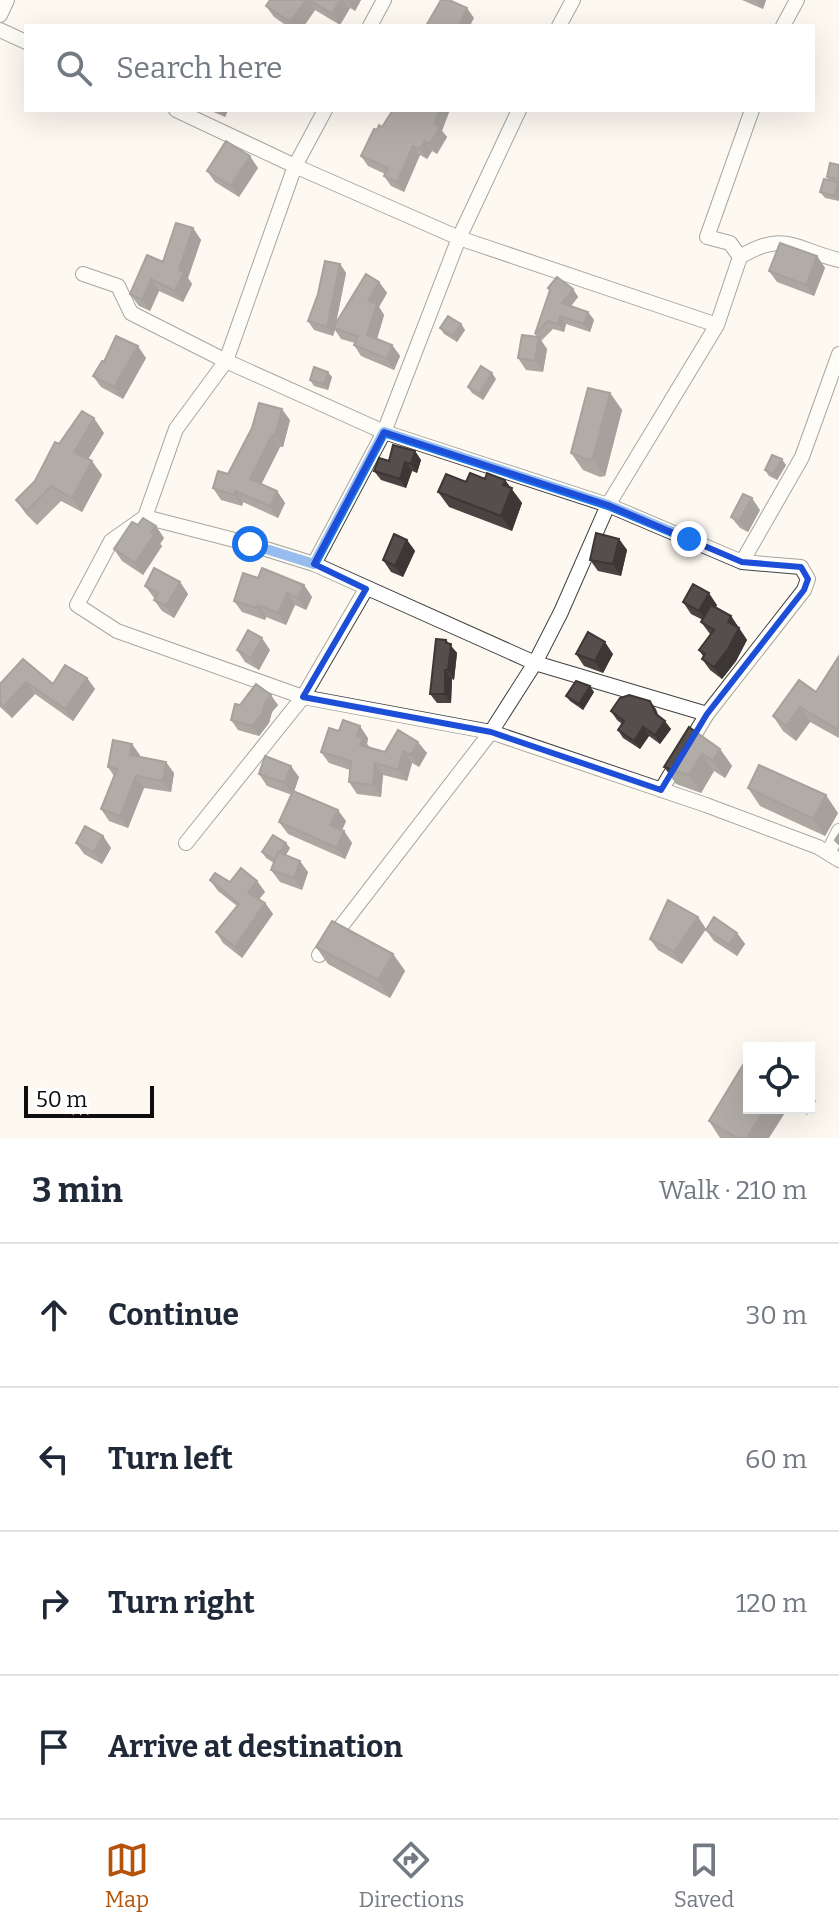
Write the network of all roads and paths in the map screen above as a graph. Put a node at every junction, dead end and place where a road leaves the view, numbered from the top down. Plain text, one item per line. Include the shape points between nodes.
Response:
1 (7, 0) edge
2 (384, 0) edge
3 (573, 0) edge
4 (797, 0) edge
5 (0, 15) edge
6 (371, 24) edge
7 (560, 24) edge
8 (784, 24) edge
9 (0, 30) edge
10 (24, 41) edge
11 (180, 112) edge
12 (324, 112) edge
13 (518, 112) edge
14 (751, 112) edge
15 (295, 166) junction
16 (459, 238) junction
17 (730, 243) junction
18 (759, 245) junction
19 (740, 257) junction
20 (839, 260) edge
21 (83, 274) dead end
22 (717, 325) junction
23 (839, 354) edge
24 (226, 361) junction
25 (384, 432) junction
26 (608, 505) junction
27 (145, 517) junction
28 (742, 562) junction
29 (314, 564) junction
30 (366, 589) junction
31 (535, 663) junction
32 (303, 697) junction
33 (707, 714) junction
34 (491, 732) junction
35 (661, 790) junction
36 (839, 831) edge
37 (186, 843) dead end
38 (834, 857) edge
39 (319, 955) edge

1 - 5 street
2 - 6 street
3 - 7 street
4 - 8 street
9 - 10 street
11 - 15 street
12 - 15 street
13 - 16 street
14 - 17 street via 707,237
15 - 16 street
15 - 24 street
16 - 22 street
16 - 25 street
17 - 18 street
17 - 19 street
18 - 19 street
18 - 20 street via 779,241
19 - 22 street
21 - 24 street via 118,286 131,313
22 - 26 street
23 - 28 street via 802,457
24 - 25 street
24 - 27 street via 176,429
25 - 26 street
25 - 29 street
26 - 28 street
26 - 31 street
27 - 29 street
27 - 32 street via 111,541 77,605 117,631
28 - 33 street via 801,567 808,579
29 - 30 street
30 - 31 street
30 - 32 street
31 - 33 street
31 - 34 street
32 - 34 street
32 - 37 street
33 - 35 street
34 - 35 street
34 - 39 street
35 - 38 street
36 - 38 street

